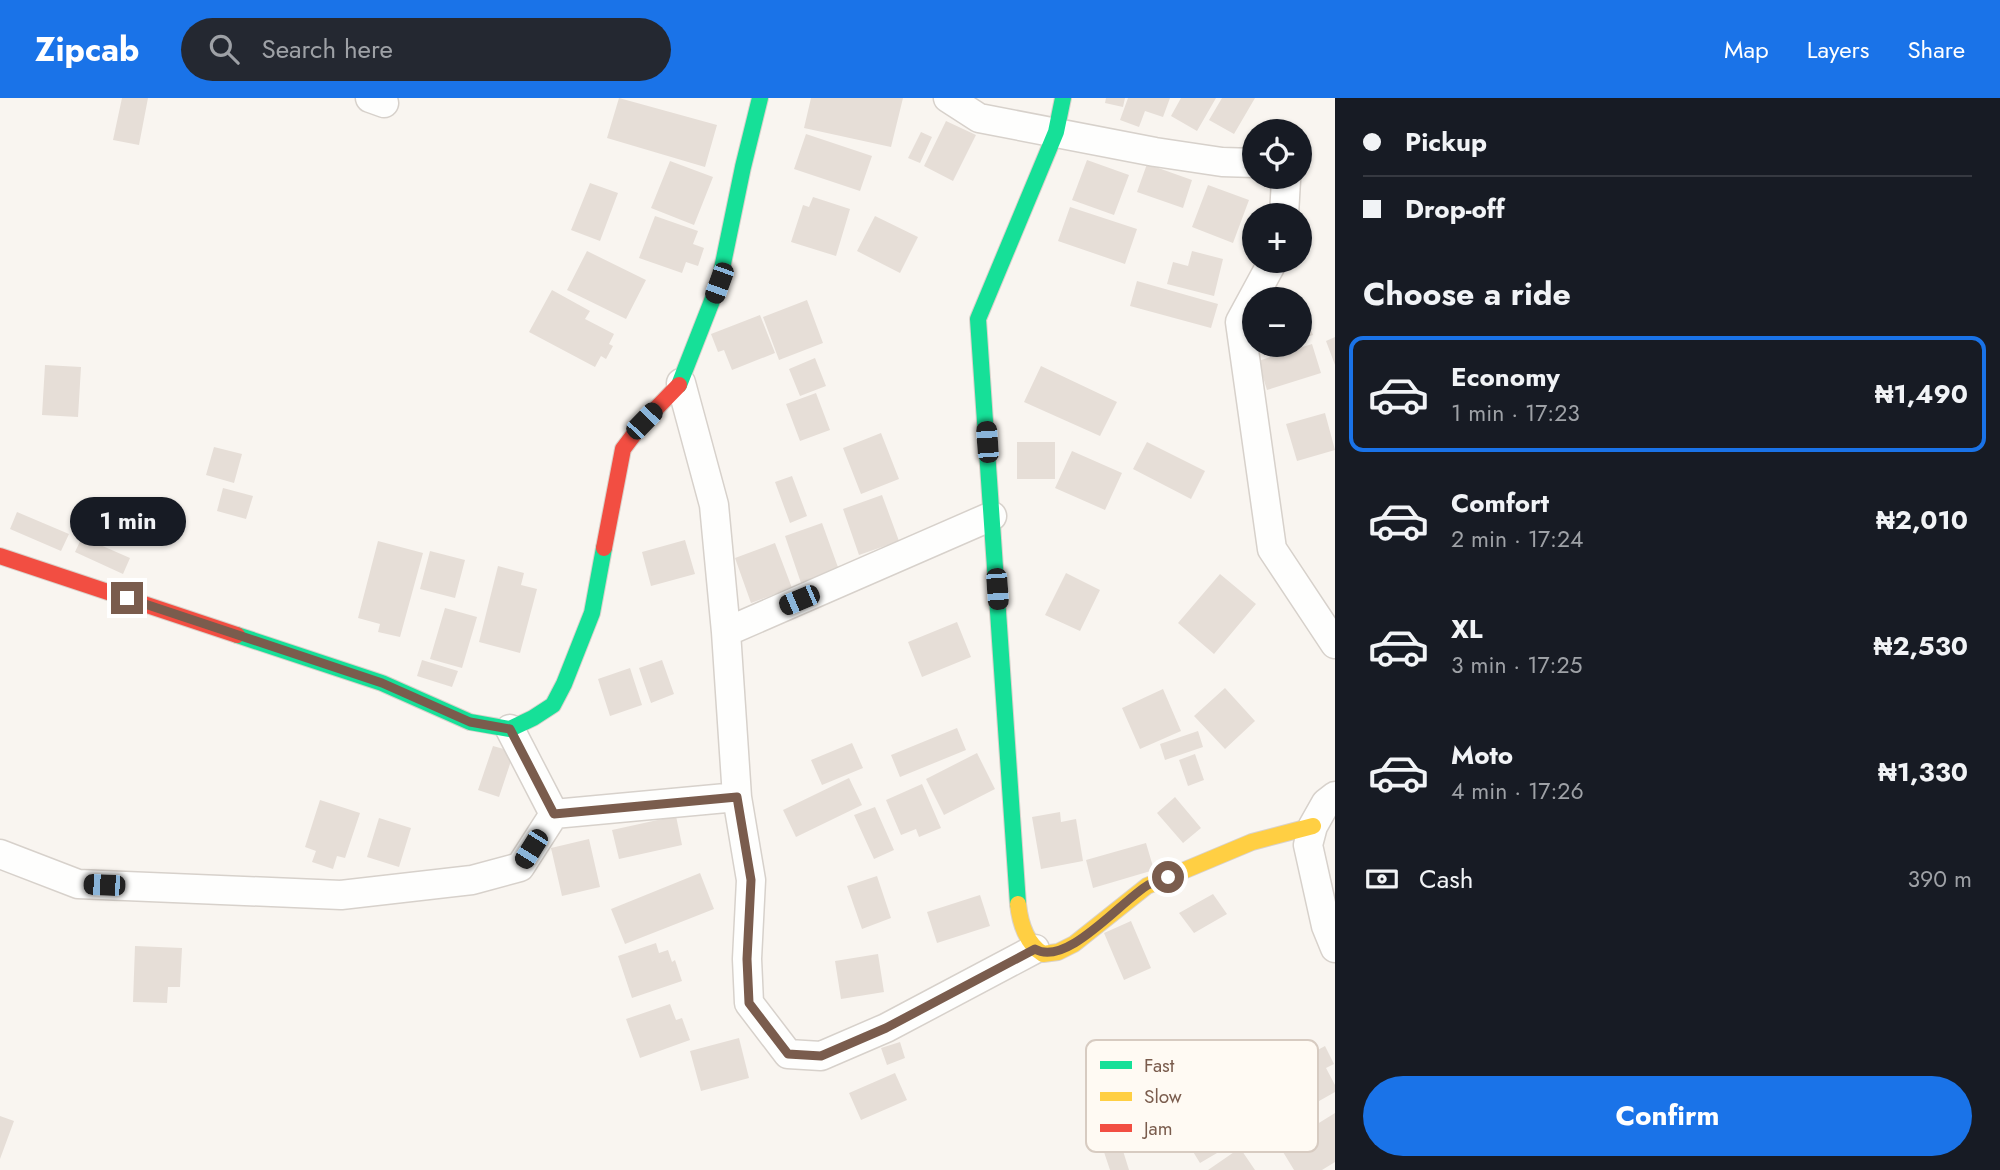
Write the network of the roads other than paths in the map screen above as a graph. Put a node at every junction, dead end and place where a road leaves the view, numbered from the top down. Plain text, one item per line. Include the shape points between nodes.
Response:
1 (760, 98) edge
2 (948, 98) edge
3 (1063, 98) edge
4 (1056, 132) junction
5 (1242, 163) edge
6 (1267, 273) edge
7 (681, 383) junction
8 (992, 516) junction
9 (0, 556) edge
10 (726, 632) junction
11 (1335, 644) edge
12 (510, 729) junction
13 (1335, 796) edge
14 (737, 797) junction
15 (554, 814) junction
16 (1313, 826) junction
17 (0, 855) edge
18 (1335, 948) edge
19 (1035, 949) junction

1 - 7 street via 719,283
2 - 4 street via 979,118
3 - 4 street
4 - 5 street
4 - 8 street via 978,319
6 - 11 street via 1240,322 1272,549
7 - 10 street via 714,505
7 - 12 street via 623,449 592,613 564,684 553,705
8 - 10 street
8 - 19 street via 1019,915
9 - 12 street via 382,683 470,722
10 - 14 street
12 - 15 street
13 - 16 street
14 - 15 street
14 - 19 street via 751,880 749,1003 788,1054 821,1056 886,1028
15 - 17 street via 520,867 472,880 341,895 78,884
16 - 18 street via 1308,845
16 - 19 street via 1252,842 1147,886 1074,944 1051,953

